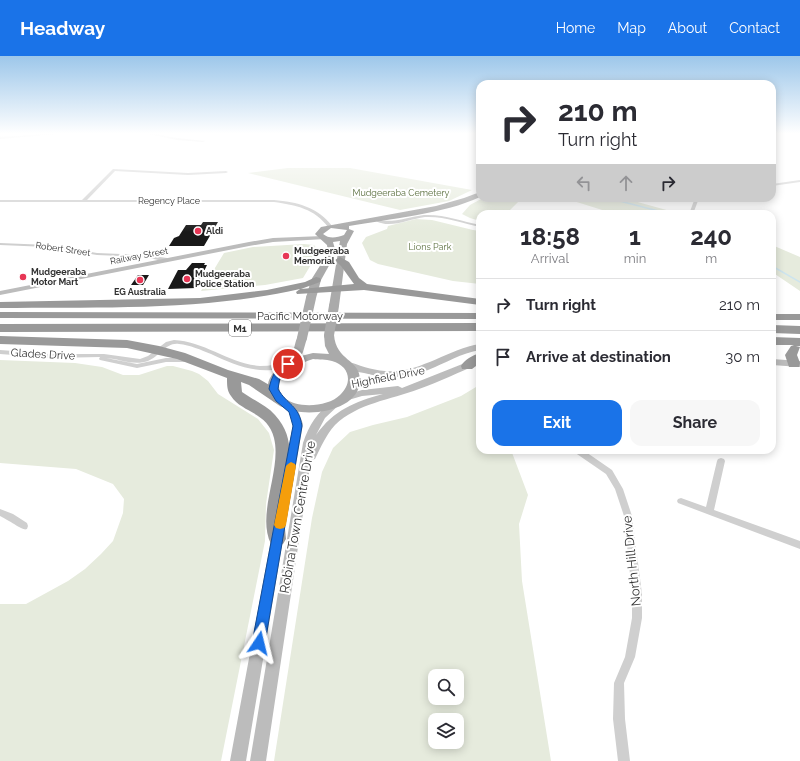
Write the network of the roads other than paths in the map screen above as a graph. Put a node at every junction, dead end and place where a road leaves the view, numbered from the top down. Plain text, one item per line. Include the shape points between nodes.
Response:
1 (226, 172) dead end
2 (800, 181) edge
3 (776, 184) edge
4 (476, 195) edge
5 (0, 201) edge
6 (83, 201) junction
7 (386, 218) junction
8 (378, 221) junction
9 (476, 225) edge
10 (334, 226) junction
11 (349, 234) junction
12 (323, 236) junction
13 (0, 244) edge
14 (126, 257) junction
15 (167, 260) junction
16 (340, 260) junction
17 (131, 267) junction
18 (364, 287) junction
19 (336, 288) junction
20 (313, 289) junction
21 (0, 293) edge
22 (476, 301) edge
23 (0, 305) edge
24 (0, 315) edge
25 (476, 316) edge
26 (776, 317) edge
27 (800, 317) edge
28 (476, 327) edge
29 (0, 328) edge
30 (776, 329) edge
31 (800, 330) edge
32 (0, 340) edge
33 (776, 343) edge
34 (476, 348) edge
35 (159, 350) junction
36 (0, 352) edge
37 (798, 353) edge
38 (86, 356) junction
39 (194, 360) junction
40 (476, 361) edge
41 (776, 361) edge
42 (289, 363) junction
43 (345, 363) junction
44 (467, 366) joint
45 (233, 376) junction
46 (424, 384) junction
47 (341, 400) junction
48 (282, 401) junction
49 (583, 454) edge
50 (720, 462) dead end
51 (303, 477) junction
52 (680, 501) dead end
53 (709, 511) junction
54 (0, 512) edge
55 (24, 526) dead end
56 (277, 540) junction
57 (800, 545) edge
58 (238, 761) edge
59 (258, 761) edge
60 (624, 761) edge

1 - 6 street via 188,174 114,170
2 - 3 street
4 - 7 main road via 453,204
5 - 6 street, Regency Place
6 - 10 street, Regency Place via 279,202 313,210
7 - 8 main road
7 - 10 main road
8 - 9 street via 389,223 434,216
8 - 11 main road
10 - 11 main road via 346,228
10 - 12 main road
11 - 12 main road via 336,240
11 - 16 main road via 343,244
12 - 15 main road, Railway Street via 249,244
12 - 20 main road via 331,245 332,253
13 - 14 street, Robert Street via 48,246
14 - 15 street, Robert Street via 145,256
14 - 17 street
15 - 17 main road, Railway Street
16 - 18 highway via 355,280
16 - 19 main road
17 - 21 main road, Railway Street
18 - 19 highway
18 - 22 highway
19 - 20 highway
19 - 43 main road, bridge via 329,343 337,357
20 - 23 highway via 163,303
20 - 42 main road, bridge via 298,352
24 - 25 highway, Pacific Motorway / M1
26 - 27 highway
28 - 29 highway, Pacific Motorway / M1
30 - 31 highway
32 - 35 highway via 127,344
33 - 37 highway
34 - 43 main road, Highfield Drive via 406,374 375,374
35 - 38 street, Glades Drive via 140,361 112,356
35 - 39 highway
35 - 42 street, Glades Drive via 169,343 180,342 252,368 272,368
36 - 38 street, Glades Drive
37 - 41 main road
38 - 39 street, Glades Drive via 137,366 170,360
39 - 45 highway
40 - 44 highway
42 - 43 main road via 318,356 334,358
42 - 48 main road via 281,369 274,380 273,389
43 - 47 main road via 354,372 355,382 352,391
44 - 46 main road, Highfield Drive
45 - 48 highway via 256,383
45 - 56 highway via 237,395 269,417 282,438 284,454 276,504
46 - 47 main road, Highfield Drive via 362,393
46 - 51 main road via 356,406 336,417 320,436
47 - 48 main road via 321,408 309,409
47 - 51 main road, Robina Town Centre Drive via 324,412 316,424 308,443
48 - 56 main road, Robina Town Centre Drive via 293,410 298,426
49 - 60 street, North Hill Drive via 609,472 628,516 637,594 637,618 630,657 619,683 619,719
50 - 53 street
51 - 59 main road, Robina Town Centre Drive
52 - 53 street
53 - 57 street
54 - 55 street
56 - 58 main road, Robina Town Centre Drive

